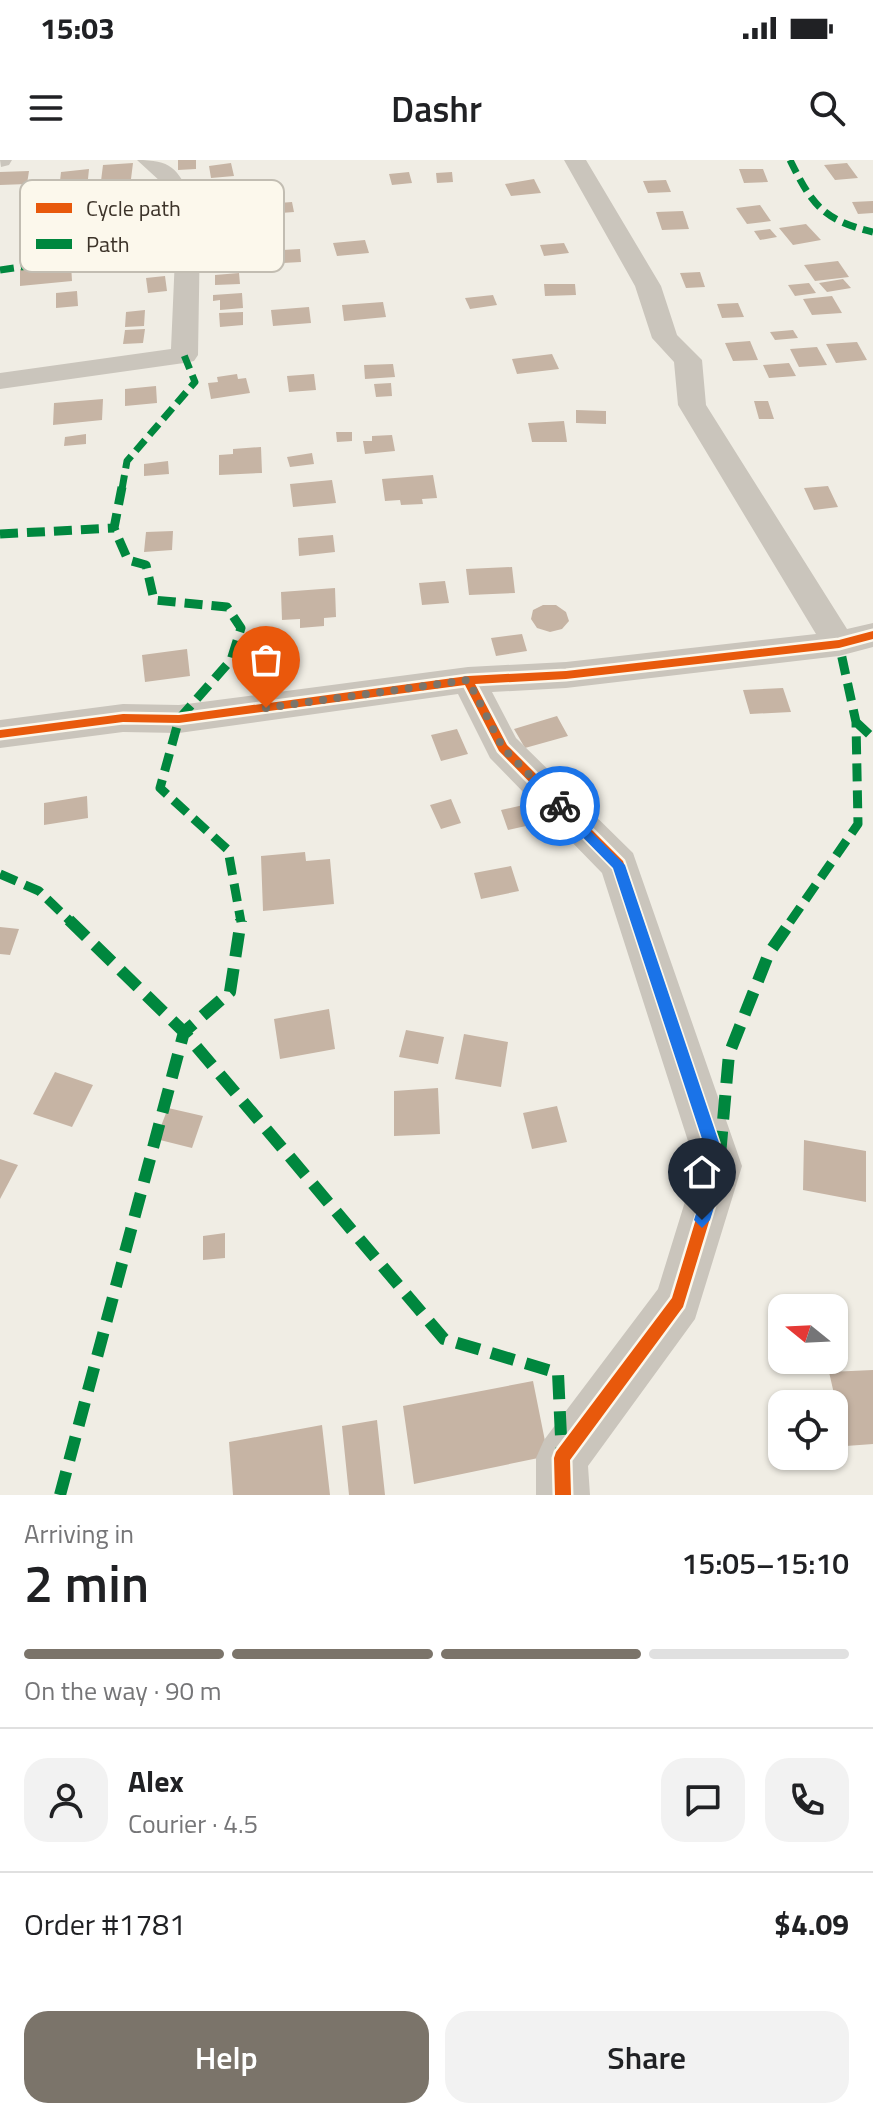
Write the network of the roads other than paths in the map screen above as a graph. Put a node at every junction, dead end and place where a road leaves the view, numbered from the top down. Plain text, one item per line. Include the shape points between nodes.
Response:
1 (148, 160) edge
2 (575, 160) edge
3 (171, 180) edge
4 (187, 272) edge
5 (0, 381) edge
6 (873, 635) edge
7 (839, 644) junction
8 (468, 680) junction
9 (0, 734) edge
10 (563, 1495) edge

1 - 3 street
2 - 7 street via 648,286 665,338 688,360 692,405
4 - 5 street via 184,355
6 - 7 street
7 - 8 street via 566,675
8 - 9 street via 179,719 123,718
8 - 10 street via 503,748 619,865 719,1166 678,1302 562,1458

